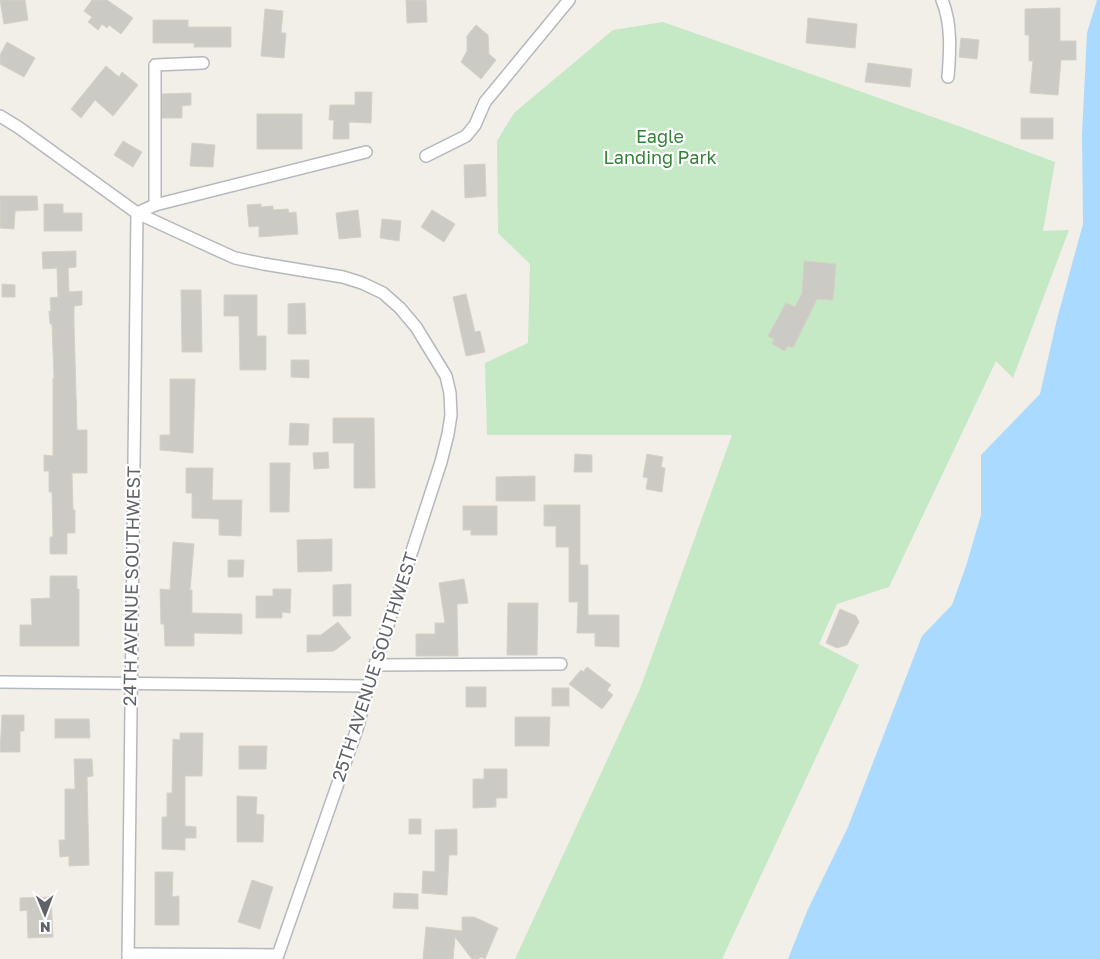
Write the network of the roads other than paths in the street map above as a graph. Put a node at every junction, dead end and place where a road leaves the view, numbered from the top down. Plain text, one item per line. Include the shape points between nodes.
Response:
1 (569, 0) edge
2 (942, 0) edge
3 (203, 63) dead end
4 (948, 77) dead end
5 (0, 116) edge
6 (366, 152) dead end
7 (426, 156) dead end
8 (155, 205) junction
9 (137, 213) junction
10 (561, 664) dead end
11 (375, 665) junction
12 (0, 682) edge
13 (130, 684) junction
14 (368, 686) junction
15 (128, 957) edge

1 - 7 street via 485,102 466,136
2 - 4 street via 950,49
3 - 8 street via 155,65
5 - 9 street
6 - 8 street
8 - 9 street
9 - 11 street, 25TH AVENUE SOUTHWEST via 235,258 343,277 383,293 416,327 446,376 451,414 448,434
9 - 13 street, 24TH AVENUE SOUTHWEST
10 - 11 street
11 - 14 street, 25TH AVENUE SOUTHWEST
12 - 13 street
13 - 14 street
13 - 15 street, 24TH AVENUE SOUTHWEST
14 - 15 street, 25TH AVENUE SOUTHWEST via 358,726 278,955

